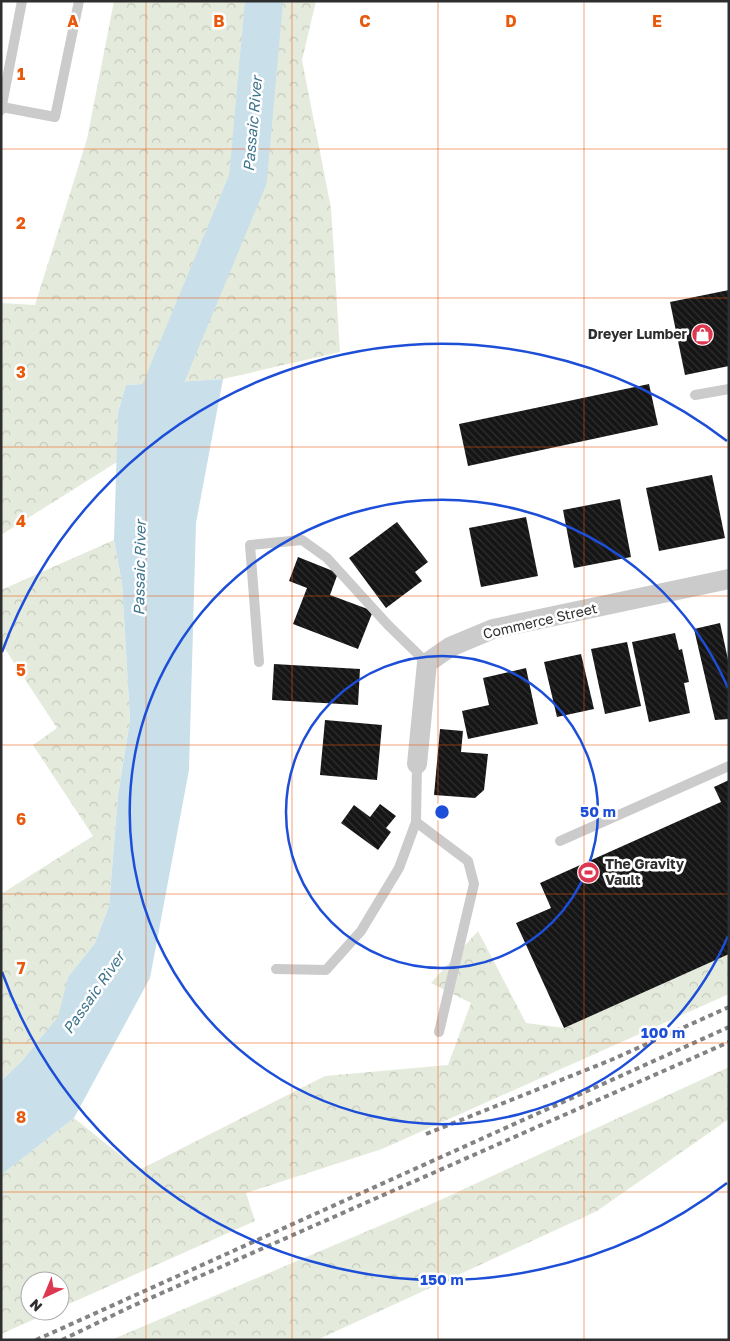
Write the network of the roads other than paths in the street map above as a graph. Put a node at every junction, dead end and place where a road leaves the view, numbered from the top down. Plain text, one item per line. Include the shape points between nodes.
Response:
1 (22, 1) edge
2 (79, 1) edge
3 (2, 109) edge
4 (729, 389) edge
5 (695, 395) dead end
6 (729, 579) edge
7 (259, 662) dead end
8 (427, 663) junction
9 (417, 764) joint
10 (729, 766) edge
11 (416, 822) junction
12 (560, 841) dead end
13 (276, 969) dead end
14 (439, 1032) dead end

1 - 3 lane
2 - 3 lane via 55,117
4 - 5 lane
6 - 8 street, Commerce Street via 493,629 450,647
7 - 8 lane via 250,545 302,540 327,558
8 - 9 street
9 - 11 lane
10 - 12 lane
11 - 13 lane via 390,884 361,931 326,970
11 - 14 lane via 468,861 474,884

